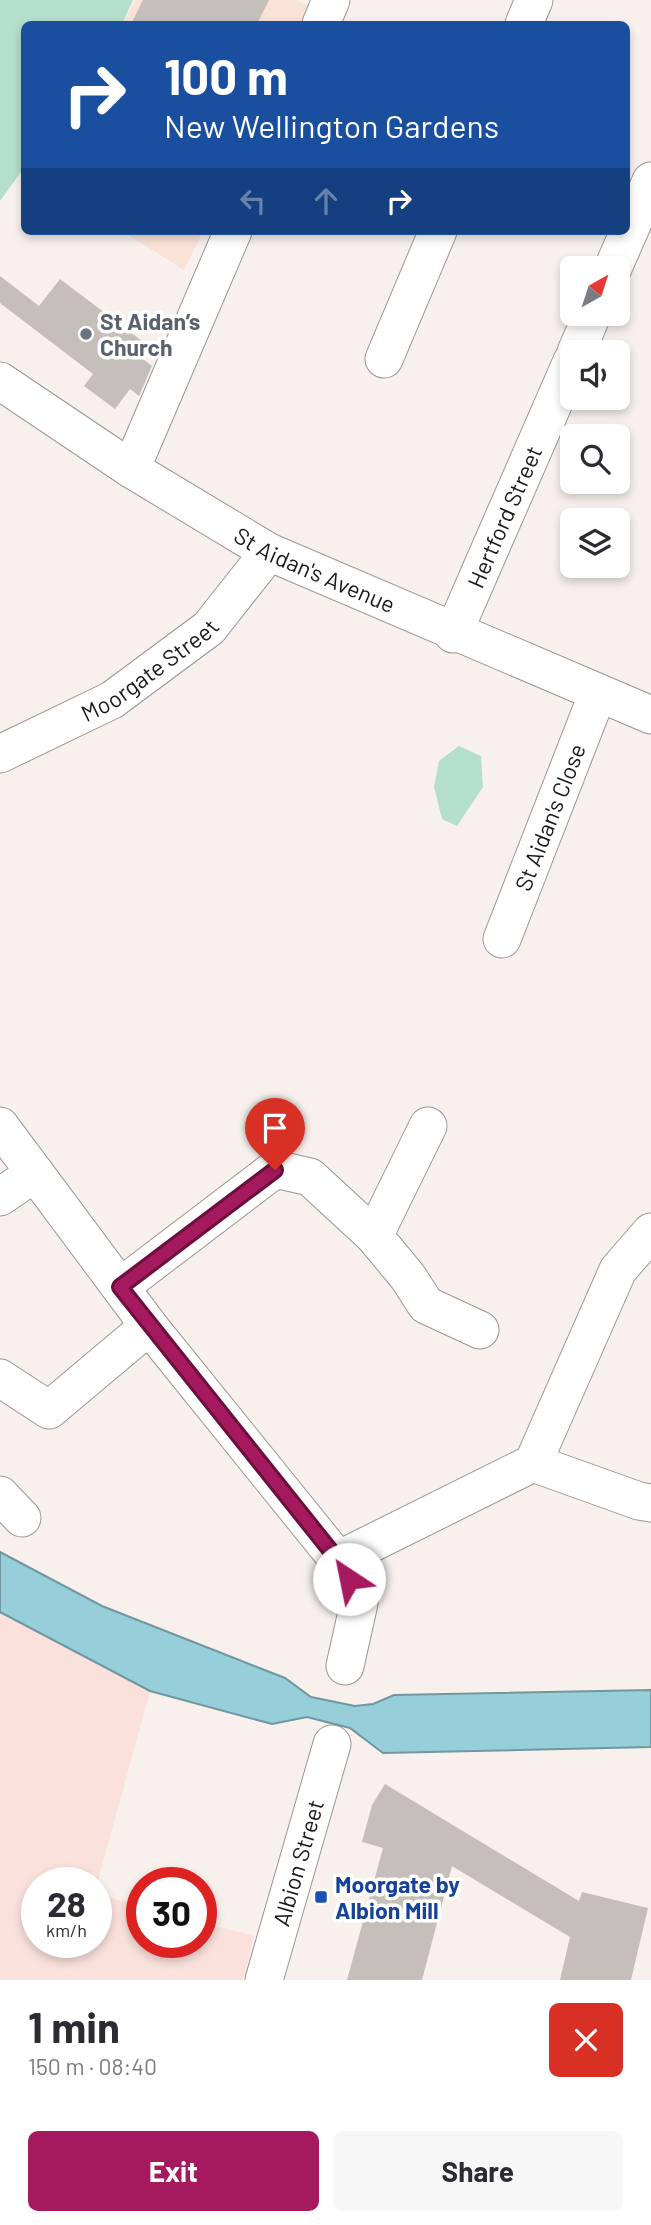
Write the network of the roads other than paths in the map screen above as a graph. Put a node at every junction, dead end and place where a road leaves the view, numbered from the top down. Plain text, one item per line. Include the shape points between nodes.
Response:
1 (331, 0) edge
2 (534, 0) edge
3 (322, 21) edge
4 (525, 21) edge
5 (651, 181) edge
6 (630, 229) edge
7 (231, 235) edge
8 (436, 235) edge
9 (627, 235) edge
10 (618, 256) edge
11 (384, 359) dead end
12 (0, 381) edge
13 (560, 389) edge
14 (131, 469) junction
15 (269, 552) junction
16 (453, 634) junction
17 (598, 693) junction
18 (651, 715) edge
19 (0, 754) edge
20 (502, 939) dead end
21 (0, 1126) edge
22 (428, 1126) dead end
23 (35, 1173) junction
24 (0, 1197) edge
25 (651, 1232) edge
26 (374, 1236) junction
27 (120, 1287) junction
28 (149, 1326) junction
29 (480, 1330) dead end
30 (0, 1378) edge
31 (533, 1462) junction
32 (651, 1503) edge
33 (338, 1560) junction
34 (345, 1667) dead end
35 (332, 1744) dead end
36 (264, 1980) edge

1 - 3 street
2 - 4 street
5 - 6 street
7 - 14 street
8 - 11 street
9 - 10 street
12 - 14 street, St Aidan's Avenue
13 - 16 street, Hertford Street
14 - 15 street, St Aidan's Avenue
15 - 16 street, St Aidan's Avenue
15 - 19 street, Moorgate Street via 209,628 112,700
16 - 17 street, St Aidan's Avenue
17 - 18 street, St Aidan's Avenue
17 - 20 street, St Aidan's Close
21 - 23 street
22 - 26 street
23 - 24 street
23 - 27 street
25 - 31 street via 618,1270
26 - 27 street via 310,1177 275,1170
26 - 29 street via 426,1305
27 - 28 street
28 - 30 street via 49,1410
28 - 33 street
31 - 32 street
31 - 33 street
33 - 34 street via 359,1604
35 - 36 street, Albion Street

